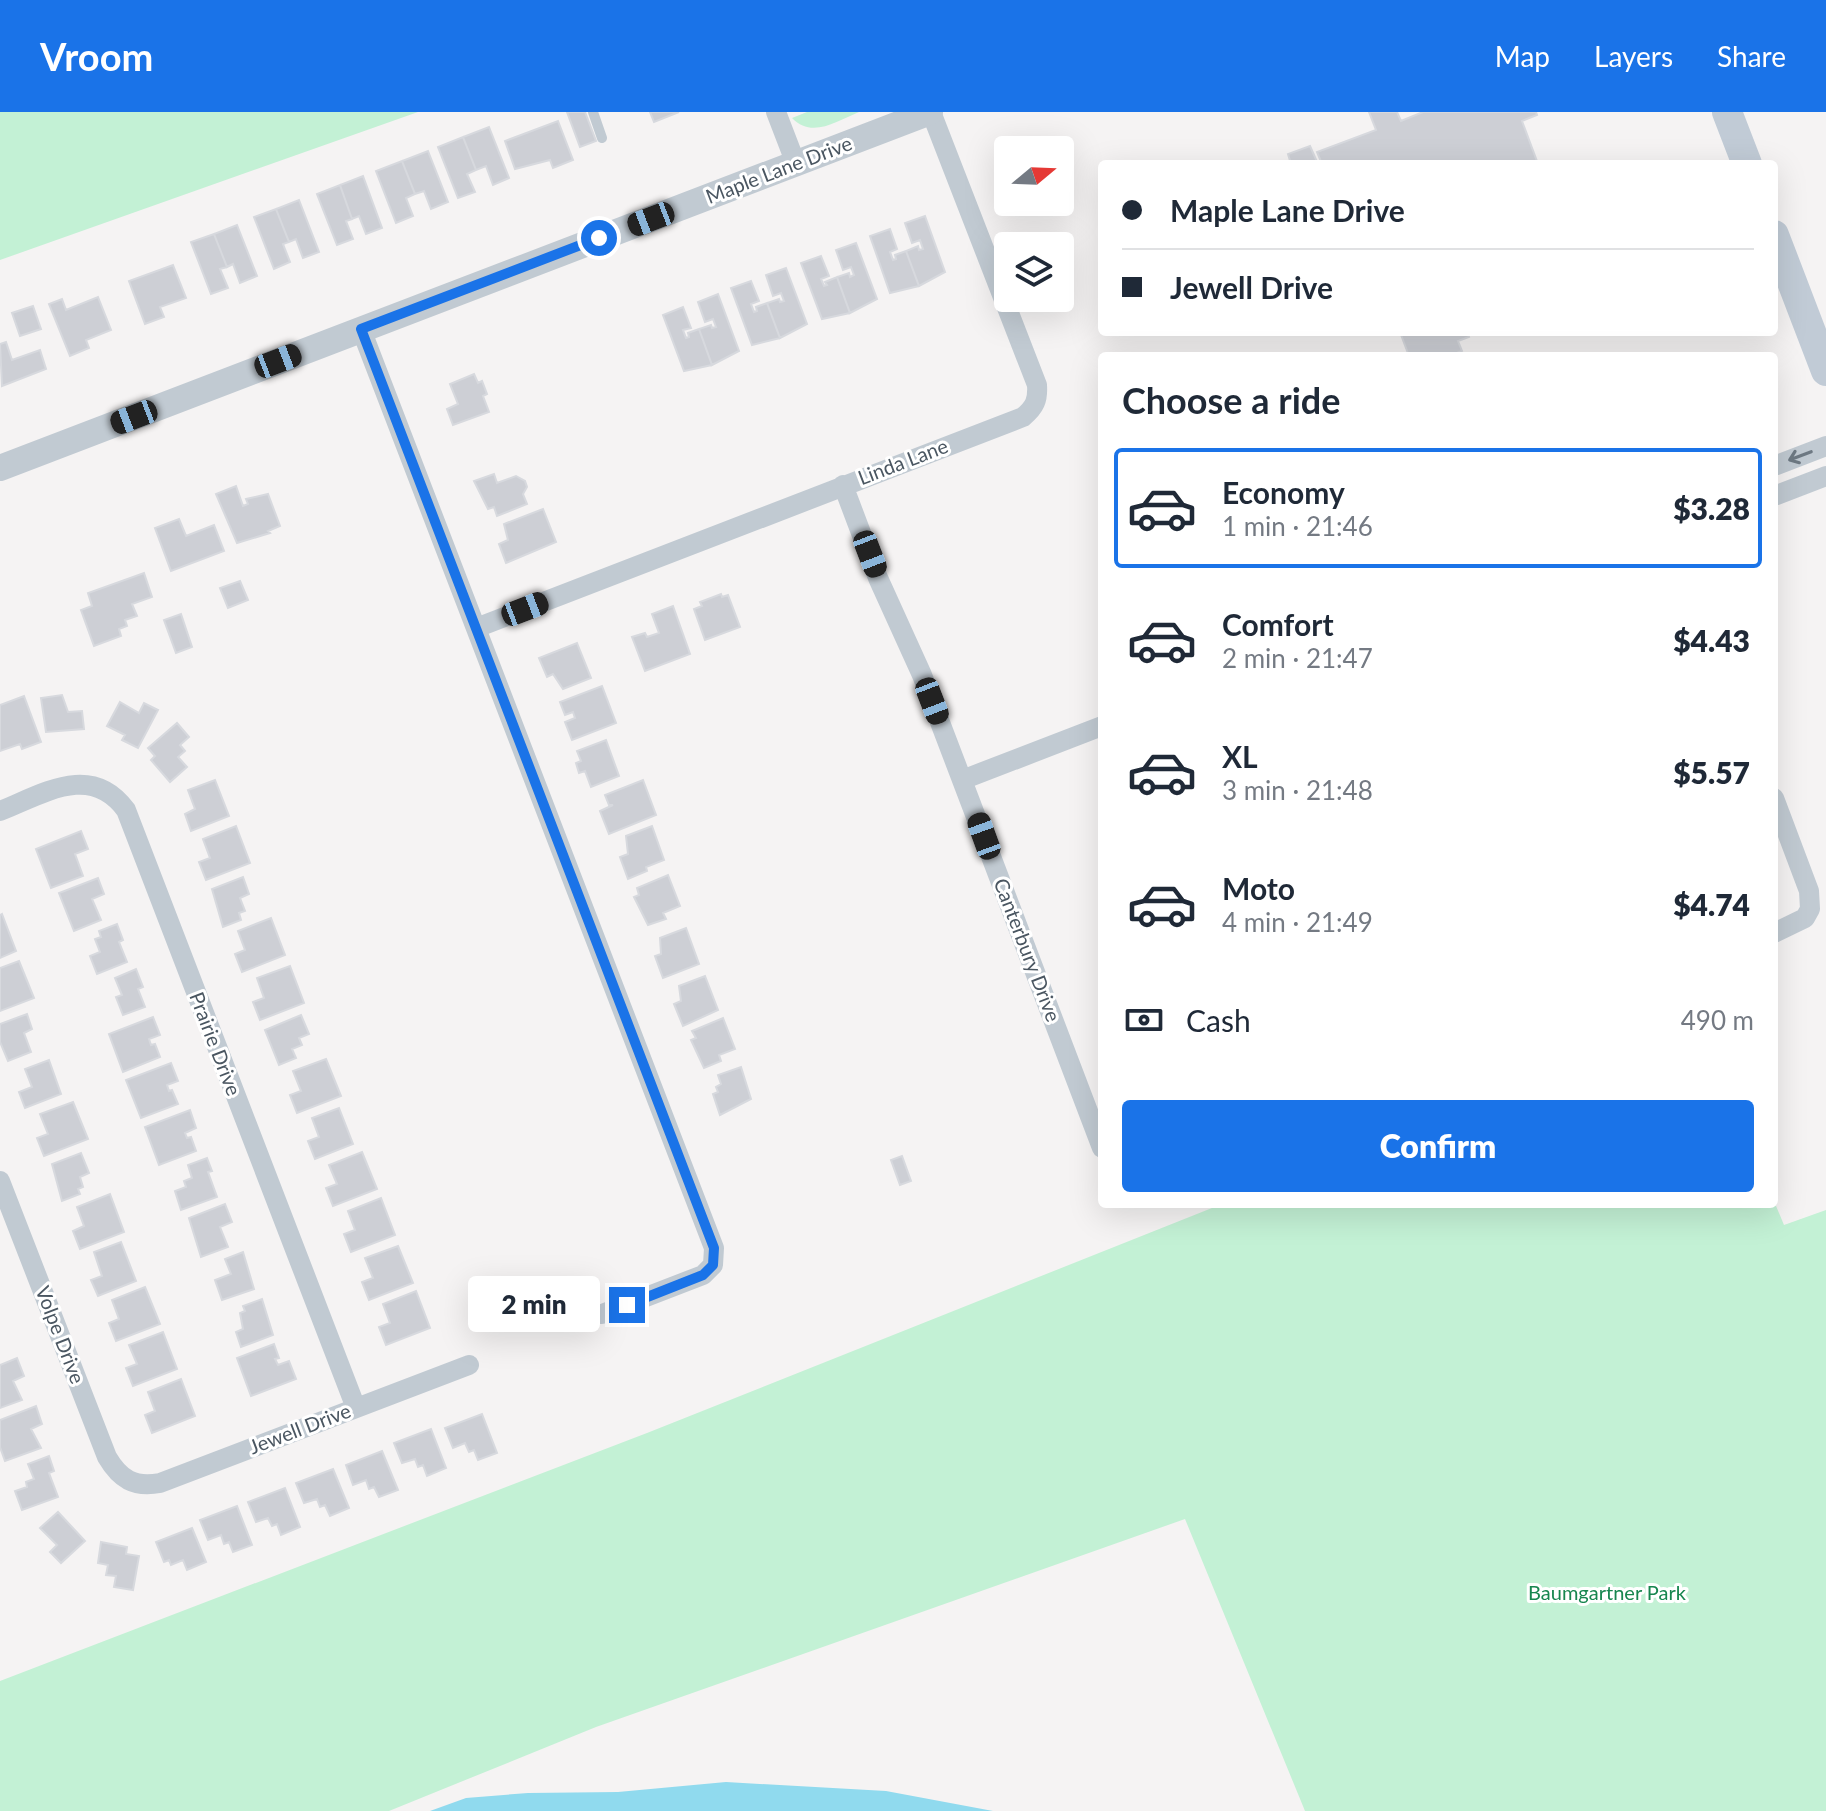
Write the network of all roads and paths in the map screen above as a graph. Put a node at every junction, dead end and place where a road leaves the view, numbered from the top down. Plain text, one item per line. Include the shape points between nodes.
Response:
1 (593, 112) edge
2 (776, 112) edge
3 (931, 112) edge
4 (1727, 112) edge
5 (602, 138) dead end
6 (1745, 160) edge
7 (796, 164) junction
8 (1778, 245) edge
9 (361, 329) junction
10 (1826, 371) edge
11 (1826, 446) edge
12 (1778, 464) edge
13 (0, 468) edge
14 (1826, 476) edge
15 (843, 485) junction
16 (1778, 492) edge
17 (476, 628) junction
18 (1098, 728) edge
19 (962, 780) junction
20 (1778, 809) edge
21 (0, 811) edge
22 (1778, 931) edge
23 (1098, 1137) edge
24 (0, 1181) edge
25 (602, 1314) dead end
26 (469, 1365) dead end
27 (356, 1408) junction
28 (129, 1483) joint

1 - 5 lane
2 - 7 street
3 - 7 street, Maple Lane Drive
3 - 15 street, Linda Lane via 1038,397 1023,417
4 - 6 main road
7 - 9 street, Maple Lane Drive
8 - 10 main road
9 - 13 street, Maple Lane Drive
9 - 17 street
11 -> 12 street
14 - 16 street
15 - 17 street, Linda Lane
15 - 19 street, Canterbury Drive
17 - 25 street via 714,1248 713,1265 703,1275
18 - 19 street
19 - 23 street, Canterbury Drive
20 - 22 street via 1809,891 1810,909 1797,924
21 - 27 street, Prairie Drive via 74,784 109,792 126,810
24 - 28 street, Volpe Drive via 107,1457
26 - 27 street, Jewell Drive
27 - 28 street, Jewell Drive via 160,1483

